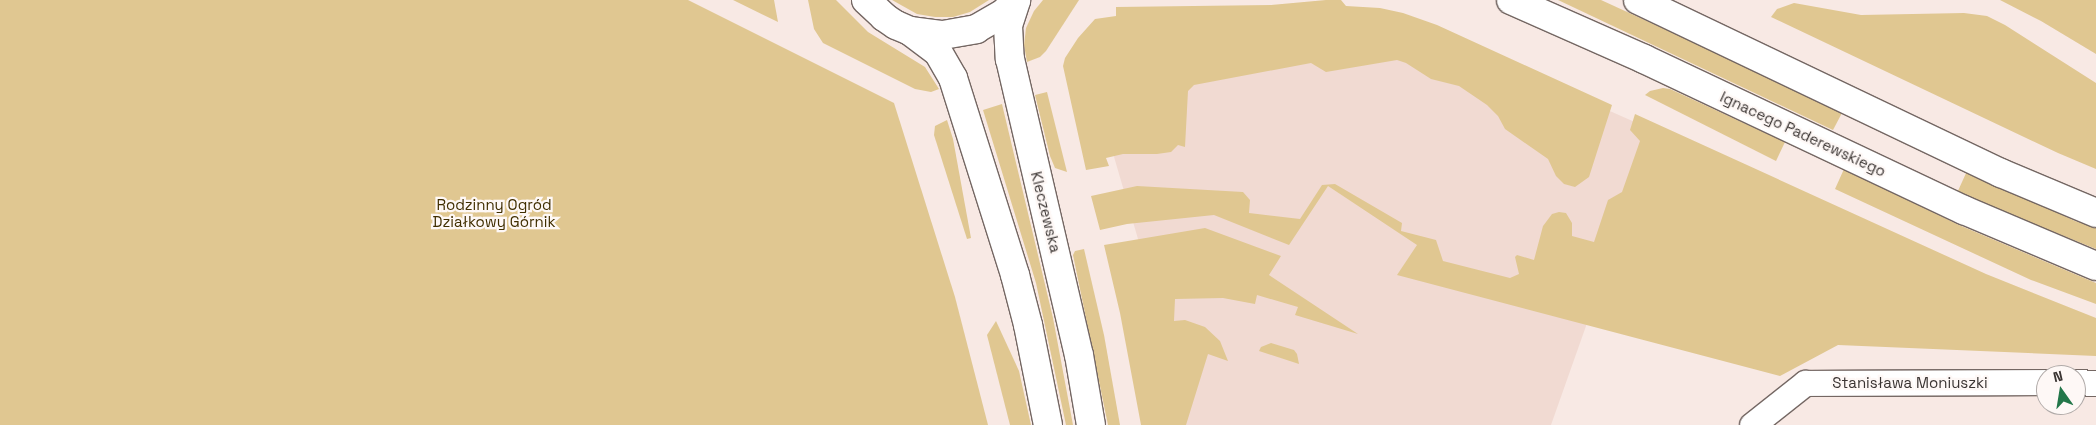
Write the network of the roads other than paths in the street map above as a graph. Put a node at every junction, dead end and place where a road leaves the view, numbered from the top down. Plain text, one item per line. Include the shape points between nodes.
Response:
1 (866, 0) edge
2 (1016, 0) edge
3 (1511, 0) edge
4 (1638, 0) edge
5 (910, 31) junction
6 (2096, 212) edge
7 (2096, 266) edge
8 (2036, 382) edge
9 (1048, 425) edge
10 (1091, 425) edge
11 (1752, 425) edge

1 - 5 main road via 884,17
2 - 5 main road via 991,22 960,34
2 - 10 main road, Kleczewska via 1008,26 1010,59 1079,355
3 - 7 main road, Ignacego Paderewskiego via 1653,63 1964,210
4 - 6 main road via 2001,172
5 - 9 main road via 938,52 953,78 1015,275
8 - 11 street, Stanisława Moniuszki via 1805,383

